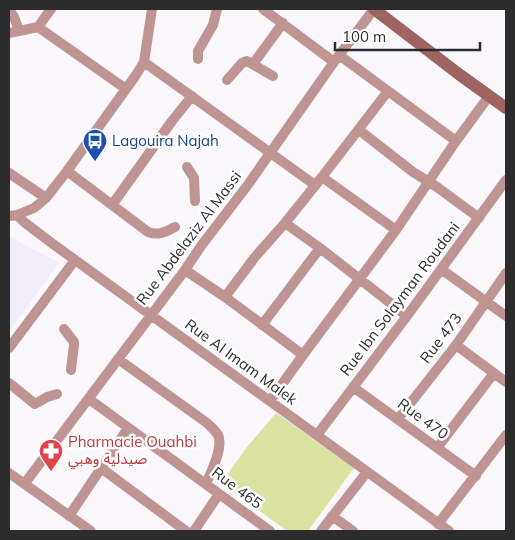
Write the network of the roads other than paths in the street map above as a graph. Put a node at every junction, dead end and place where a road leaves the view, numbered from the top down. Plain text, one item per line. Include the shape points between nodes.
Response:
1 (51, 9) edge
2 (152, 9) edge
3 (217, 9) edge
4 (263, 9) edge
5 (374, 9) edge
6 (9, 10) edge
7 (283, 23) junction
8 (38, 27) junction
9 (14, 32) edge
10 (337, 58) junction
11 (198, 59) dead end
12 (144, 62) junction
13 (254, 64) junction
14 (273, 76) dead end
15 (227, 80) dead end
16 (126, 89) junction
17 (388, 91) junction
18 (192, 96) junction
19 (489, 96) junction
20 (506, 108) edge
21 (359, 130) junction
22 (456, 141) junction
23 (270, 153) junction
24 (187, 167) dead end
25 (67, 172) junction
26 (9, 173) edge
27 (322, 177) junction
28 (506, 180) edge
29 (428, 182) junction
30 (315, 185) junction
31 (46, 198) junction
32 (195, 201) dead end
33 (112, 205) junction
34 (13, 215) edge
35 (479, 218) junction
36 (285, 223) junction
37 (175, 227) dead end
38 (396, 230) junction
39 (320, 248) junction
40 (74, 260) junction
41 (441, 269) junction
42 (185, 270) junction
43 (506, 273) edge
44 (359, 278) junction
45 (225, 297) junction
46 (486, 301) junction
47 (151, 315) junction
48 (407, 316) junction
49 (506, 316) edge
50 (262, 325) junction
51 (64, 329) dead end
52 (456, 345) junction
53 (9, 348) edge
54 (303, 356) junction
55 (118, 359) junction
56 (71, 370) dead end
57 (494, 373) junction
58 (506, 382) edge
59 (9, 383) edge
60 (353, 387) junction
61 (57, 394) dead end
62 (89, 399) junction
63 (270, 401) junction
64 (398, 418) junction
65 (128, 428) junction
66 (317, 435) junction
67 (506, 435) edge
68 (437, 448) junction
69 (101, 468) junction
70 (9, 472) edge
71 (367, 472) junction
72 (476, 476) junction
73 (25, 483) junction
74 (206, 484) junction
75 (220, 494) junction
76 (70, 516) junction
77 (332, 516) junction
78 (438, 524) junction
79 (79, 528) edge
80 (264, 530) edge
81 (91, 531) edge
82 (186, 531) edge
83 (194, 531) edge
84 (321, 531) edge
85 (353, 531) edge
86 (449, 531) edge

1 - 8 street
2 - 12 street
3 - 11 street
4 - 7 street
5 - 10 street, Rue Abdelaziz Al Massi
5 - 19 street
6 - 9 street via 14,17
7 - 10 street
7 - 13 street
8 - 9 street
8 - 16 street
10 - 17 street
10 - 23 street, Rue Abdelaziz Al Massi
12 - 16 street
12 - 18 street
13 - 14 street
13 - 15 street via 245,62
16 - 25 street
17 - 21 street
17 - 22 street
18 - 23 street
18 - 33 street
19 - 20 street
19 - 22 street
21 - 27 street
21 - 29 street
22 - 29 street
23 - 30 street
23 - 42 street, Rue Abdelaziz Al Massi
24 - 32 street via 194,178
25 - 31 street
25 - 33 street
26 - 31 street
27 - 30 street
27 - 38 street
28 - 35 street, Rue Ibn Solayman Roudani
29 - 35 street
29 - 38 street
30 - 36 street
31 - 34 street via 34,208
33 - 37 street via 154,234
34 - 40 street, Rue Al Imam Malek
35 - 41 street, Rue Ibn Solayman Roudani
36 - 39 street
36 - 45 street
38 - 44 street
39 - 44 street
39 - 50 street
40 - 47 street, Rue Al Imam Malek
40 - 53 street
41 - 46 street
41 - 48 street, Rue Ibn Solayman Roudani
42 - 45 street
42 - 47 street, Rue Abdelaziz Al Massi
43 - 46 street, Rue 473
44 - 48 street
44 - 54 street
45 - 50 street
46 - 49 street
46 - 52 street, Rue 473
47 - 55 street, Rue Abdelaziz Al Massi
47 - 63 street, Rue Al Imam Malek
48 - 60 street, Rue Ibn Solayman Roudani
50 - 54 street
51 - 56 street via 74,342
52 - 57 street
52 - 64 street, Rue 473
54 - 63 street
55 - 62 street, Rue Abdelaziz Al Massi
55 - 74 street via 207,423 218,435 218,455
57 - 58 street
57 - 68 street
59 - 61 street via 35,404
60 - 64 street, Rue 470
60 - 66 street, Rue Ibn Solayman Roudani
62 - 65 street, Rue 465
62 - 73 street, Rue Abdelaziz Al Massi
63 - 66 street, Rue Al Imam Malek
64 - 68 street, Rue 470
65 - 69 street
65 - 74 street, Rue 465
66 - 71 street, Rue Al Imam Malek
67 - 72 street
68 - 72 street, Rue 470
69 - 76 street
69 - 82 street
70 - 73 street
71 - 77 street
71 - 78 street, Rue Al Imam Malek
72 - 78 street
73 - 76 street
74 - 75 street, Rue 465
75 - 80 street, Rue 465
75 - 83 street
76 - 79 street
77 - 84 street
77 - 85 street
78 - 86 street, Rue Al Imam Malek
79 - 81 street

